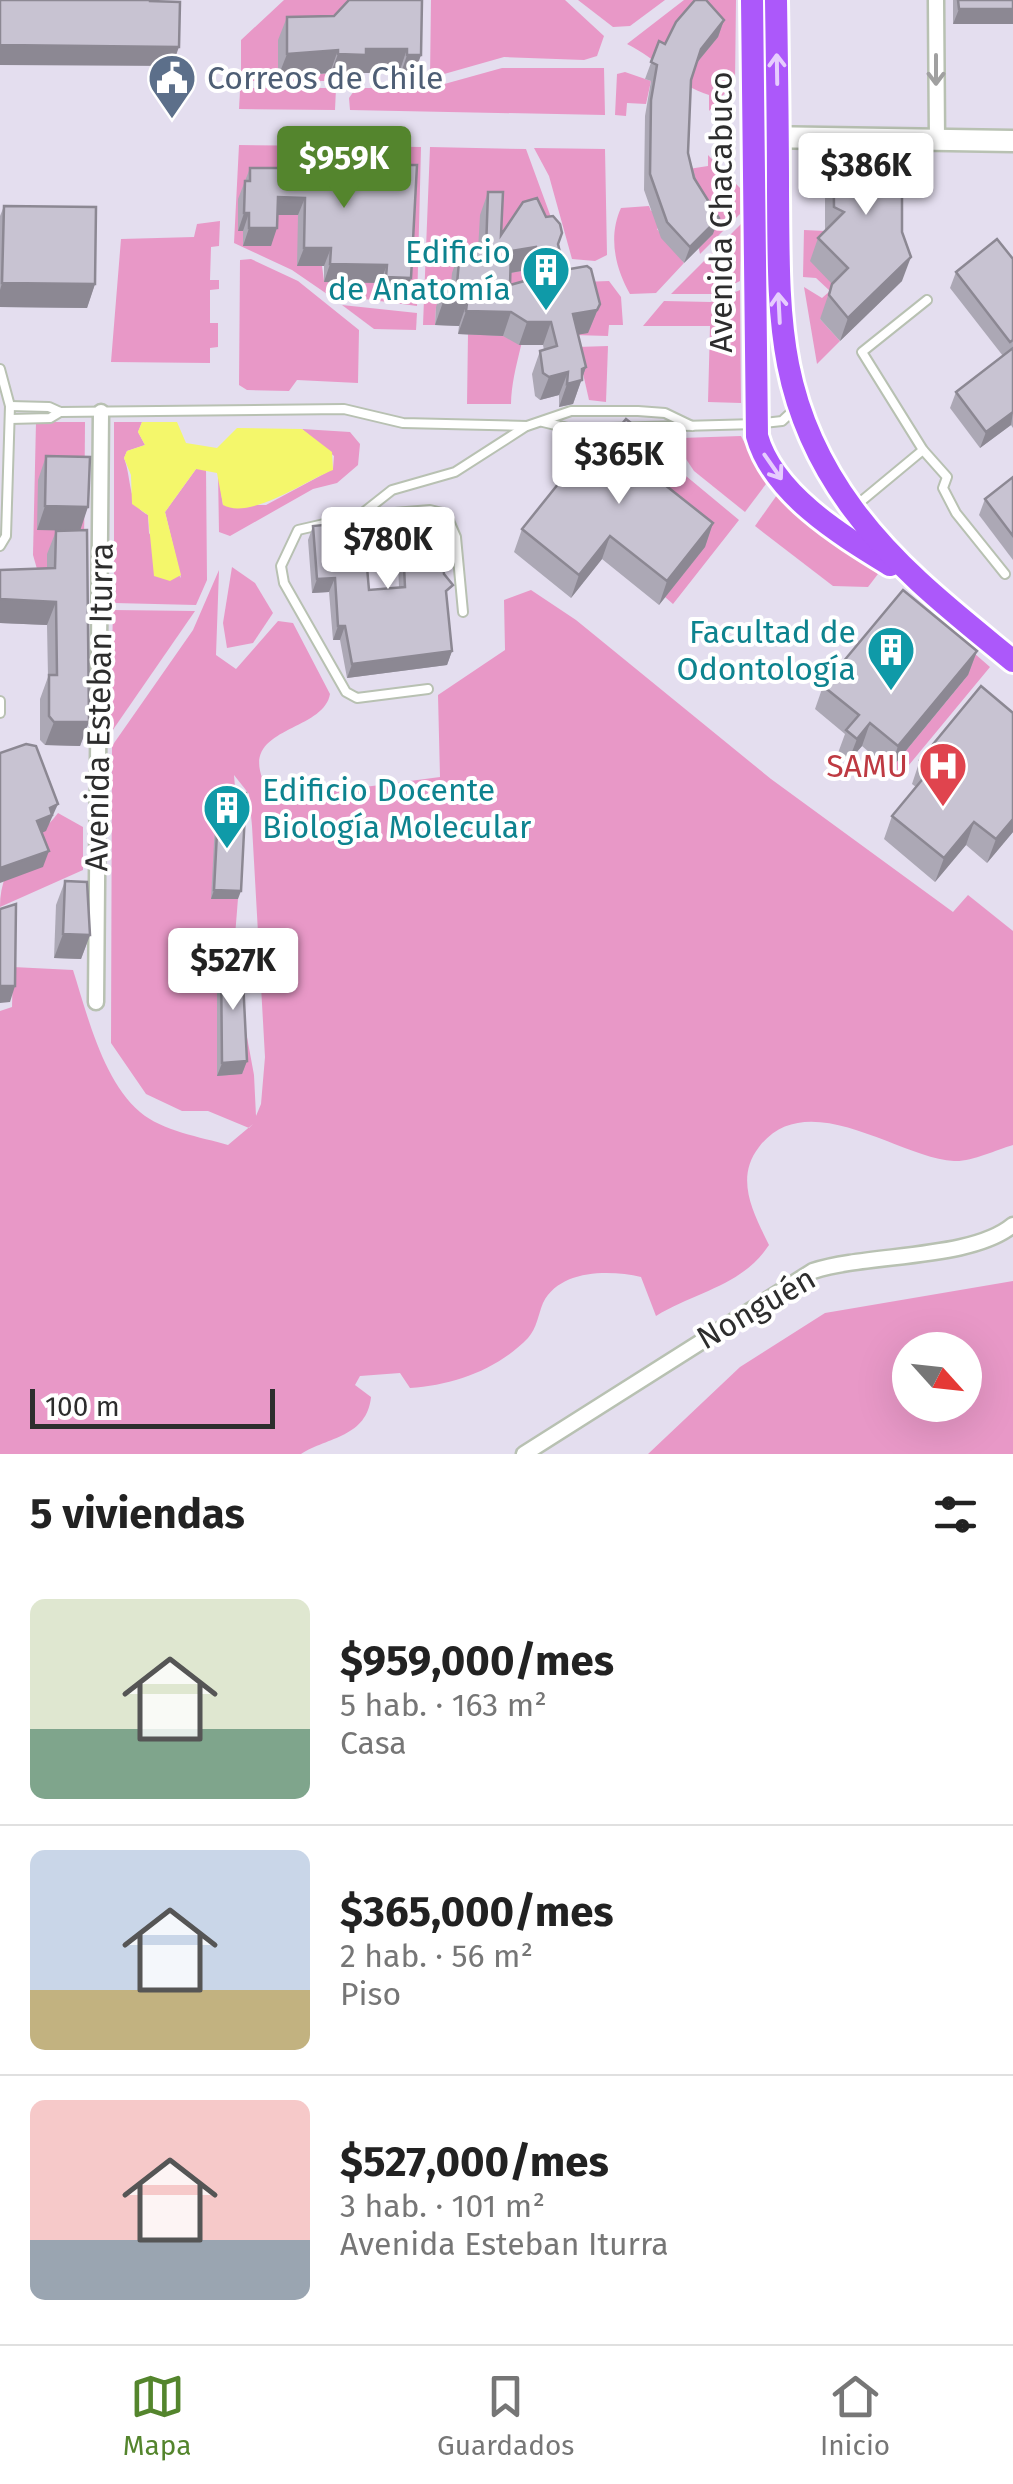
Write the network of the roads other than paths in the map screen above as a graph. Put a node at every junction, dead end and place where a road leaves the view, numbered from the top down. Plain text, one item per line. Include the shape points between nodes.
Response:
1 (752, 0) edge
2 (776, 0) edge
3 (936, 0) edge
4 (766, 137) junction
5 (936, 140) junction
6 (1013, 141) edge
7 (927, 300) dead end
8 (0, 369) edge
9 (10, 406) junction
10 (60, 412) junction
11 (101, 412) junction
12 (790, 412) junction
13 (10, 419) junction
14 (544, 422) junction
15 (756, 424) junction
16 (527, 426) junction
17 (692, 426) junction
18 (923, 450) junction
19 (3, 488) edge
20 (852, 509) junction
21 (359, 516) junction
22 (0, 546) edge
23 (1005, 574) dead end
24 (918, 582) junction
25 (463, 612) dead end
26 (1013, 661) edge
27 (428, 688) dead end
28 (0, 701) edge
29 (0, 713) edge
30 (96, 1002) dead end
31 (1013, 1225) edge
32 (524, 1454) edge

1 - 4 main road, Avenida Chacabuco
4 -> 2 main road, Avenida Chacabuco
3 -> 5 street
4 - 5 street
12 -> 4 main road, Avenida Chacabuco
4 - 15 main road, Avenida Chacabuco
5 - 6 street
7 - 18 lane via 862,352
8 - 9 lane
9 - 10 lane
9 - 13 lane
10 - 11 lane
10 - 13 lane
11 - 16 lane via 344,410 403,423
11 - 30 street, Avenida Esteban Iturra
12 - 15 lane
12 - 20 main road, Avenida Chacabuco
13 - 19 lane
14 - 16 lane
14 - 17 lane via 572,429
14 - 17 lane via 571,411 638,411 666,413
15 - 17 lane
15 -> 24 main road via 766,460 803,502
16 - 21 lane via 455,472 392,490
18 - 20 lane
18 - 23 lane via 946,477 956,513
19 - 22 lane via 6,536
20 - 24 main road, Avenida Chacabuco
21 - 25 lane via 446,514 456,537
21 - 27 lane via 298,530 281,566 284,584 346,692 357,698
24 - 26 main road
28 - 29 lane
31 - 32 street, Nonguén via 976,1244 814,1271

